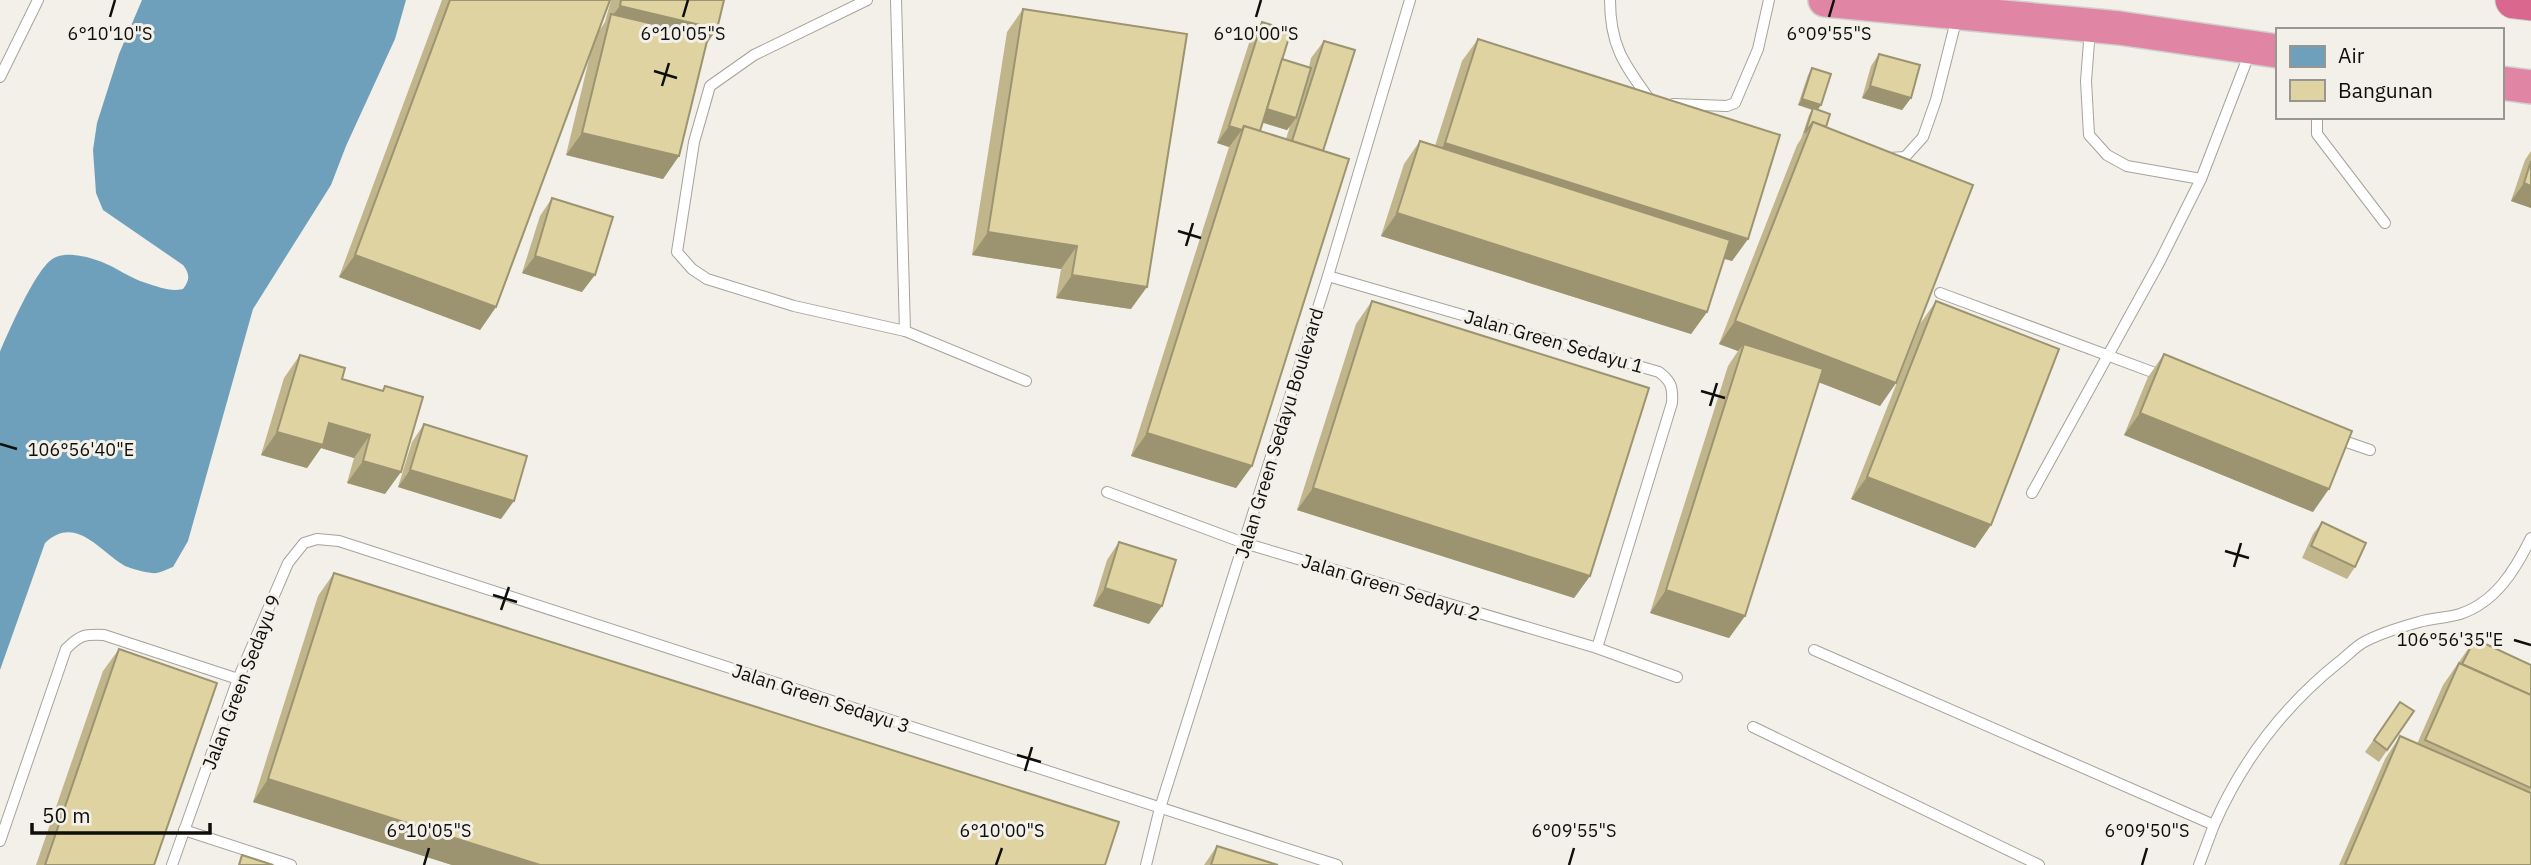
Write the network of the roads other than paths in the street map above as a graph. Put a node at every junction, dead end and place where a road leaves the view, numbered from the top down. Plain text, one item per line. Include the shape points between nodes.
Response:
1 (37, 0) edge
2 (867, 0) edge
3 (896, 0) edge
4 (1410, 0) edge
5 (1610, 0) edge
6 (1769, 0) edge
7 (1825, 0) edge
8 (2514, 0) edge
9 (2531, 2) edge
10 (1959, 12) junction
11 (2091, 26) junction
12 (2264, 49) edge
13 (0, 77) edge
14 (2503, 83) edge
15 (2531, 87) edge
16 (2317, 119) edge
17 (1875, 154) edge
18 (2201, 179) junction
19 (2385, 223) dead end
20 (1328, 276) junction
21 (1940, 293) edge
22 (905, 331) junction
23 (2108, 356) junction
24 (2169, 378) edge
25 (1026, 381) dead end
26 (2332, 436) edge
27 (2370, 450) dead end
28 (1107, 492) dead end
29 (2032, 493) dead end
30 (2531, 538) edge
31 (304, 543) joint
32 (1244, 543) junction
33 (1597, 648) junction
34 (1814, 649) dead end
35 (1678, 677) dead end
36 (238, 679) junction
37 (1753, 727) dead end
38 (1160, 808) junction
39 (2214, 825) junction
40 (184, 830) junction
41 (0, 841) edge
42 (172, 865) edge
43 (291, 865) edge
44 (1146, 865) edge
45 (1338, 865) edge
46 (2039, 865) edge
47 (2199, 865) edge

1 - 13 lane
2 - 22 lane via 754,55 710,86 694,142 677,252 706,279 794,306
3 - 22 lane
4 - 20 lane, Jalan Green Sedayu Boulevard
5 - 6 lane via 1610,26 1622,62 1647,103 1727,106 1735,103 1758,49
7 - 10 highway
8 - 9 highway
10 - 11 highway
10 - 17 lane via 1923,136 1905,157
11 - 12 highway
11 - 18 lane via 2086,81 2089,135 2107,155 2127,166
12 - 18 lane
14 - 15 highway
16 - 19 lane via 2317,134
18 - 23 lane
20 - 32 lane, Jalan Green Sedayu Boulevard
20 - 33 lane, Jalan Green Sedayu 1 via 1659,372 1670,380 1672,403
21 - 23 lane
22 - 25 lane
23 - 24 lane
23 - 29 lane
26 - 27 lane
28 - 32 lane, Jalan Green Sedayu 2
30 - 39 lane via 2518,565 2483,601 2461,614 2418,622 2363,642 2312,684 2262,740
31 - 36 lane, Jalan Green Sedayu 9 via 288,563
31 - 38 lane, Jalan Green Sedayu 3 via 339,541
32 - 33 lane, Jalan Green Sedayu 2
32 - 38 lane, Jalan Green Sedayu Boulevard
33 - 35 lane, Jalan Green Sedayu 2
34 - 39 lane
36 - 40 lane, Jalan Green Sedayu 9
36 - 41 lane via 104,635 86,634 76,639 66,649
37 - 46 lane
38 - 44 lane, Jalan Green Sedayu Boulevard
38 - 45 lane, Jalan Green Sedayu 3
39 - 47 lane
40 - 42 lane, Jalan Green Sedayu 9
40 - 43 lane

